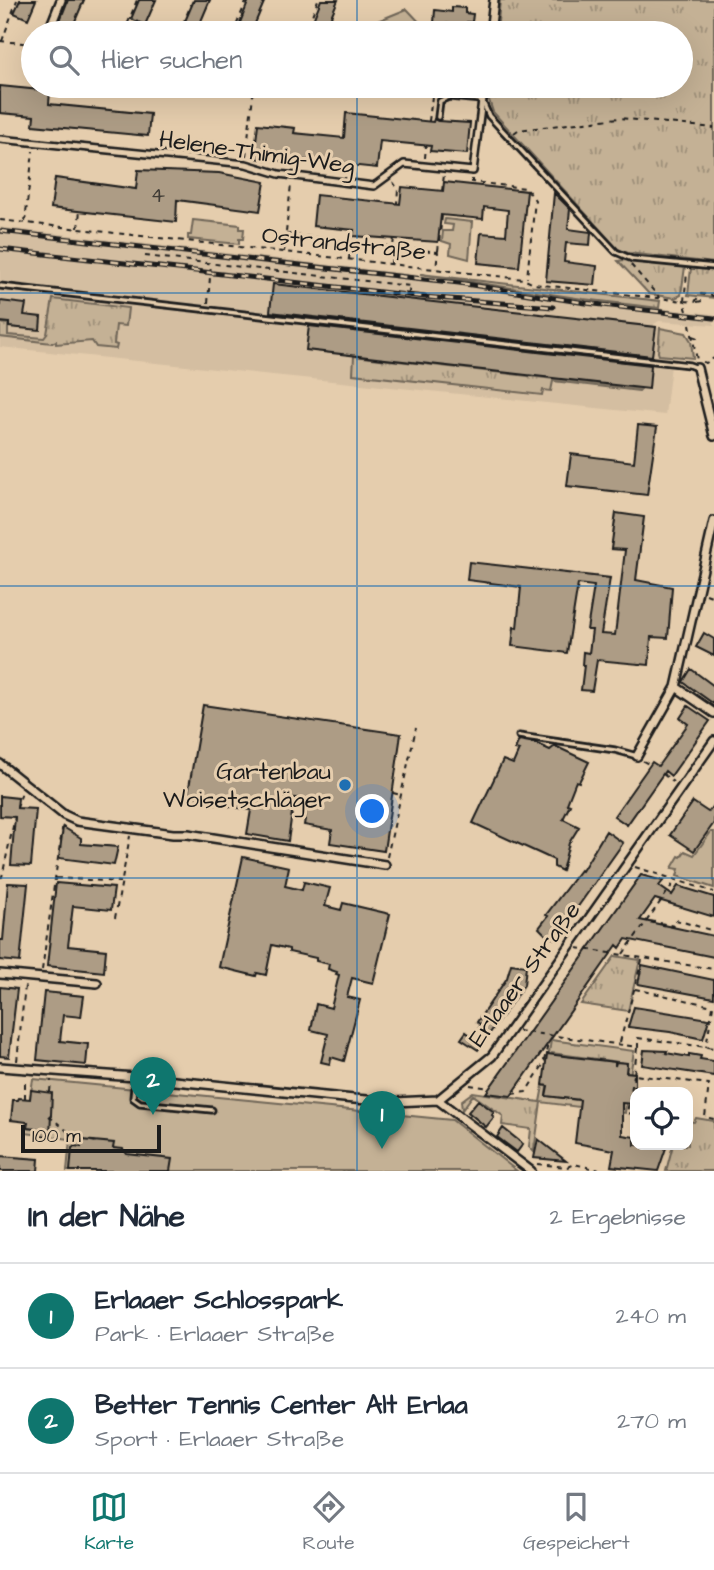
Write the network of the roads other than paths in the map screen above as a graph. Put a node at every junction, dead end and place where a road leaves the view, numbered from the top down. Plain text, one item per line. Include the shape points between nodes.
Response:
1 (61, 0) edge
2 (494, 0) edge
3 (53, 21) edge
4 (491, 21) edge
5 (447, 98) edge
6 (462, 98) edge
7 (482, 100) junction
8 (439, 117) dead end
9 (0, 139) edge
10 (714, 267) edge
11 (0, 286) edge
12 (697, 364) joint
13 (714, 436) edge
14 (714, 521) edge
15 (676, 687) junction
16 (714, 713) edge
17 (519, 736) dead end
18 (714, 741) edge
19 (637, 756) joint
20 (0, 764) edge
21 (385, 865) road end
22 (0, 974) edge
23 (97, 983) dead end
24 (0, 1067) edge
25 (135, 1077) junction
26 (438, 1100) junction
27 (212, 1110) dead end
28 (529, 1169) edge

1 - 3 street
2 - 4 street
5 - 8 lane via 440,101
6 - 7 lane
7 - 9 street, Helene-Thimig-Weg via 473,171 404,164 374,186 292,176 246,164
7 - 10 lane via 489,116 623,256
11 - 12 lane
12 - 13 street
14 - 15 street
15 - 16 street
15 - 19 street
17 - 19 lane
18 - 26 street, Erlaaer Straße via 492,1056
20 - 21 street via 77,821
22 - 23 street
24 - 25 street
25 - 26 street via 354,1099
25 - 27 lane via 133,1098 140,1103
26 - 28 street

